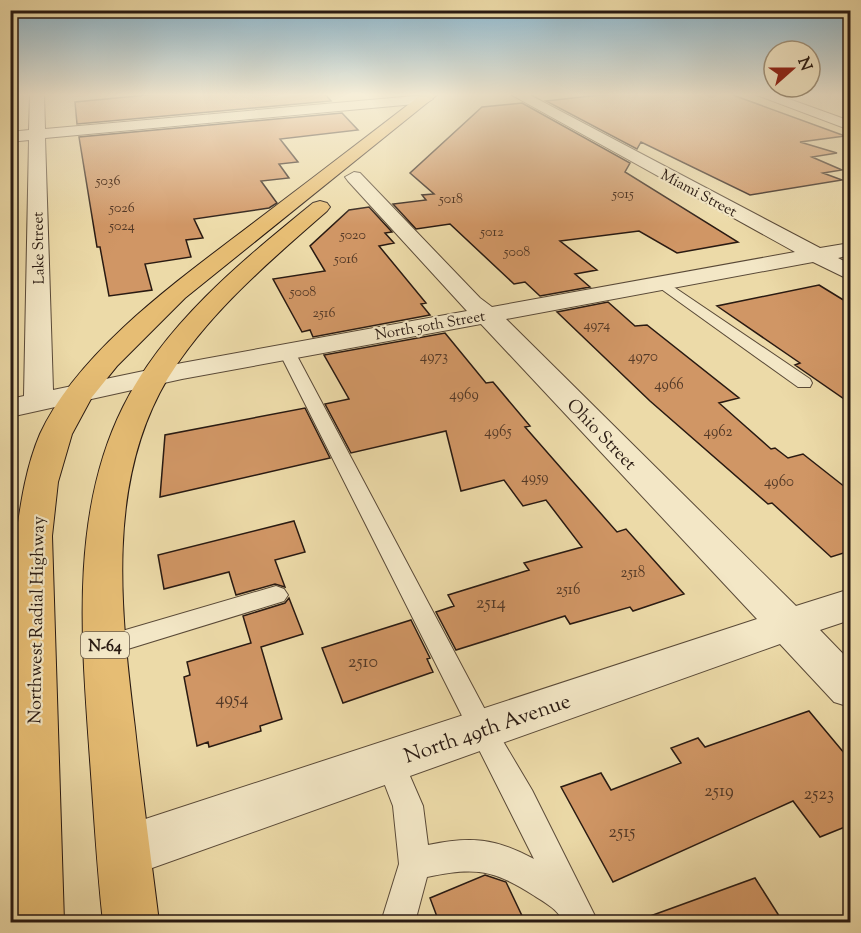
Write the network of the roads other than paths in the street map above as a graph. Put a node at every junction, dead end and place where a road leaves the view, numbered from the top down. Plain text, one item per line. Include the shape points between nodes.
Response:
1 (37, 138) edge
2 (375, 138) edge
3 (402, 138) edge
4 (598, 138) edge
5 (354, 177) junction
6 (850, 249) edge
7 (816, 255) junction
8 (850, 273) edge
9 (662, 283) junction
10 (487, 315) junction
11 (287, 352) junction
12 (156, 377) junction
13 (804, 383) dead end
14 (59, 398) junction
15 (10, 408) edge
16 (276, 595) dead end
17 (850, 604) edge
18 (789, 625) junction
19 (105, 646) junction
20 (850, 689) edge
21 (482, 730) junction
22 (390, 762) junction
23 (124, 852) junction
24 (415, 864) junction
25 (575, 911) edge
26 (36, 922) edge
27 (131, 922) edge
28 (398, 922) edge

1 - 14 street, Lake Street via 28,229
2 - 14 main road, Northwest Radial Highway via 177,293 107,360
3 - 5 main road, N-64
4 - 7 street, Miami Street
5 - 10 street, Ohio Street via 471,303
5 - 12 main road, N-64 via 259,258 191,329
6 - 7 street, North 50th Street
7 - 8 street, Miami Street
7 - 9 street, North 50th Street
9 - 10 street, North 50th Street
9 - 13 lane
10 - 11 street, North 50th Street
10 - 18 street, Ohio Street
11 - 12 street, North 50th Street
11 - 21 lane
12 - 14 street, North 50th Street
12 - 19 main road, N-64 via 138,407 111,491 105,536
14 - 15 street, North 50th Street
14 - 26 main road, Northwest Radial Highway via 56,434 41,482 34,536
16 - 19 lane
17 - 18 street, North 49th Avenue
18 - 20 street, Ohio Street
18 - 21 street, North 49th Avenue
19 - 23 main road, N-64 via 107,703
21 - 22 street, North 49th Avenue
21 - 25 lane
22 - 23 street, North 49th Avenue
22 - 24 lane via 408,806
23 - 27 main road, N-64
24 - 25 lane via 460,855 485,855 514,867
24 - 28 lane

